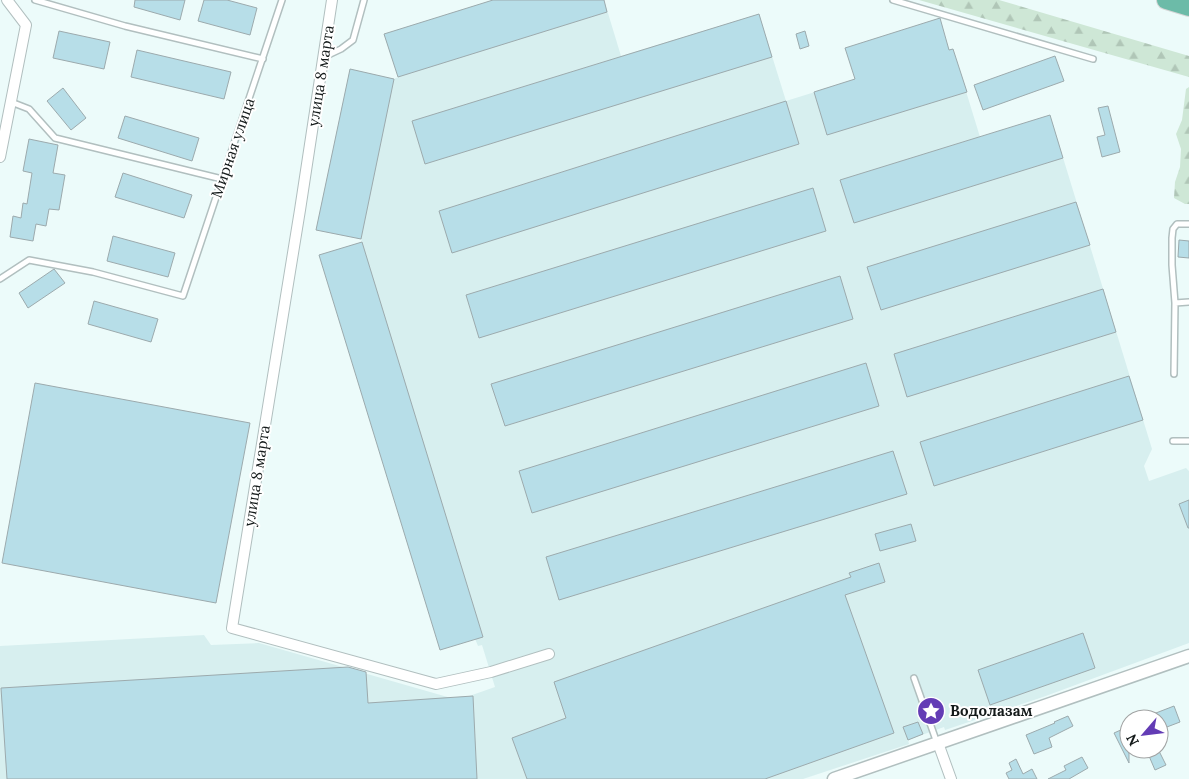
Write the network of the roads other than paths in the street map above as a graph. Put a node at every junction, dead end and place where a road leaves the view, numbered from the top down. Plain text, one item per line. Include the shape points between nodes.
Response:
1 (7, 0) edge
2 (35, 0) edge
3 (282, 0) edge
4 (332, 0) edge
5 (364, 0) edge
6 (893, 0) edge
7 (1166, 0) edge
8 (1189, 7) edge
9 (324, 57) junction
10 (263, 58) junction
11 (1093, 59) dead end
12 (11, 102) junction
13 (0, 157) edge
14 (222, 179) junction
15 (1189, 224) edge
16 (0, 279) edge
17 (1189, 302) edge
18 (1175, 303) junction
19 (1174, 374) dead end
20 (1189, 440) edge
21 (1173, 441) dead end
22 (549, 654) dead end
23 (1189, 656) edge
24 (914, 678) dead end
25 (938, 743) junction
26 (834, 779) edge
27 (951, 779) edge

1 - 12 street via 26,25
2 - 10 lane via 125,26
3 - 10 lane, Мирная улица
4 - 9 street, улица 8 марта
5 - 9 lane via 353,40
6 - 11 lane
7 - 8 highway
9 - 22 street, улица 8 марта via 232,628 436,684 491,672
10 - 14 lane, Мирная улица
12 - 13 street
12 - 14 lane via 29,109 55,138
14 - 16 lane, Мирная улица via 183,296 93,272 29,260
15 - 18 lane via 1177,224 1173,229
17 - 18 lane
18 - 19 lane
20 - 21 lane
23 - 25 street
24 - 25 lane
25 - 26 street
25 - 27 street

